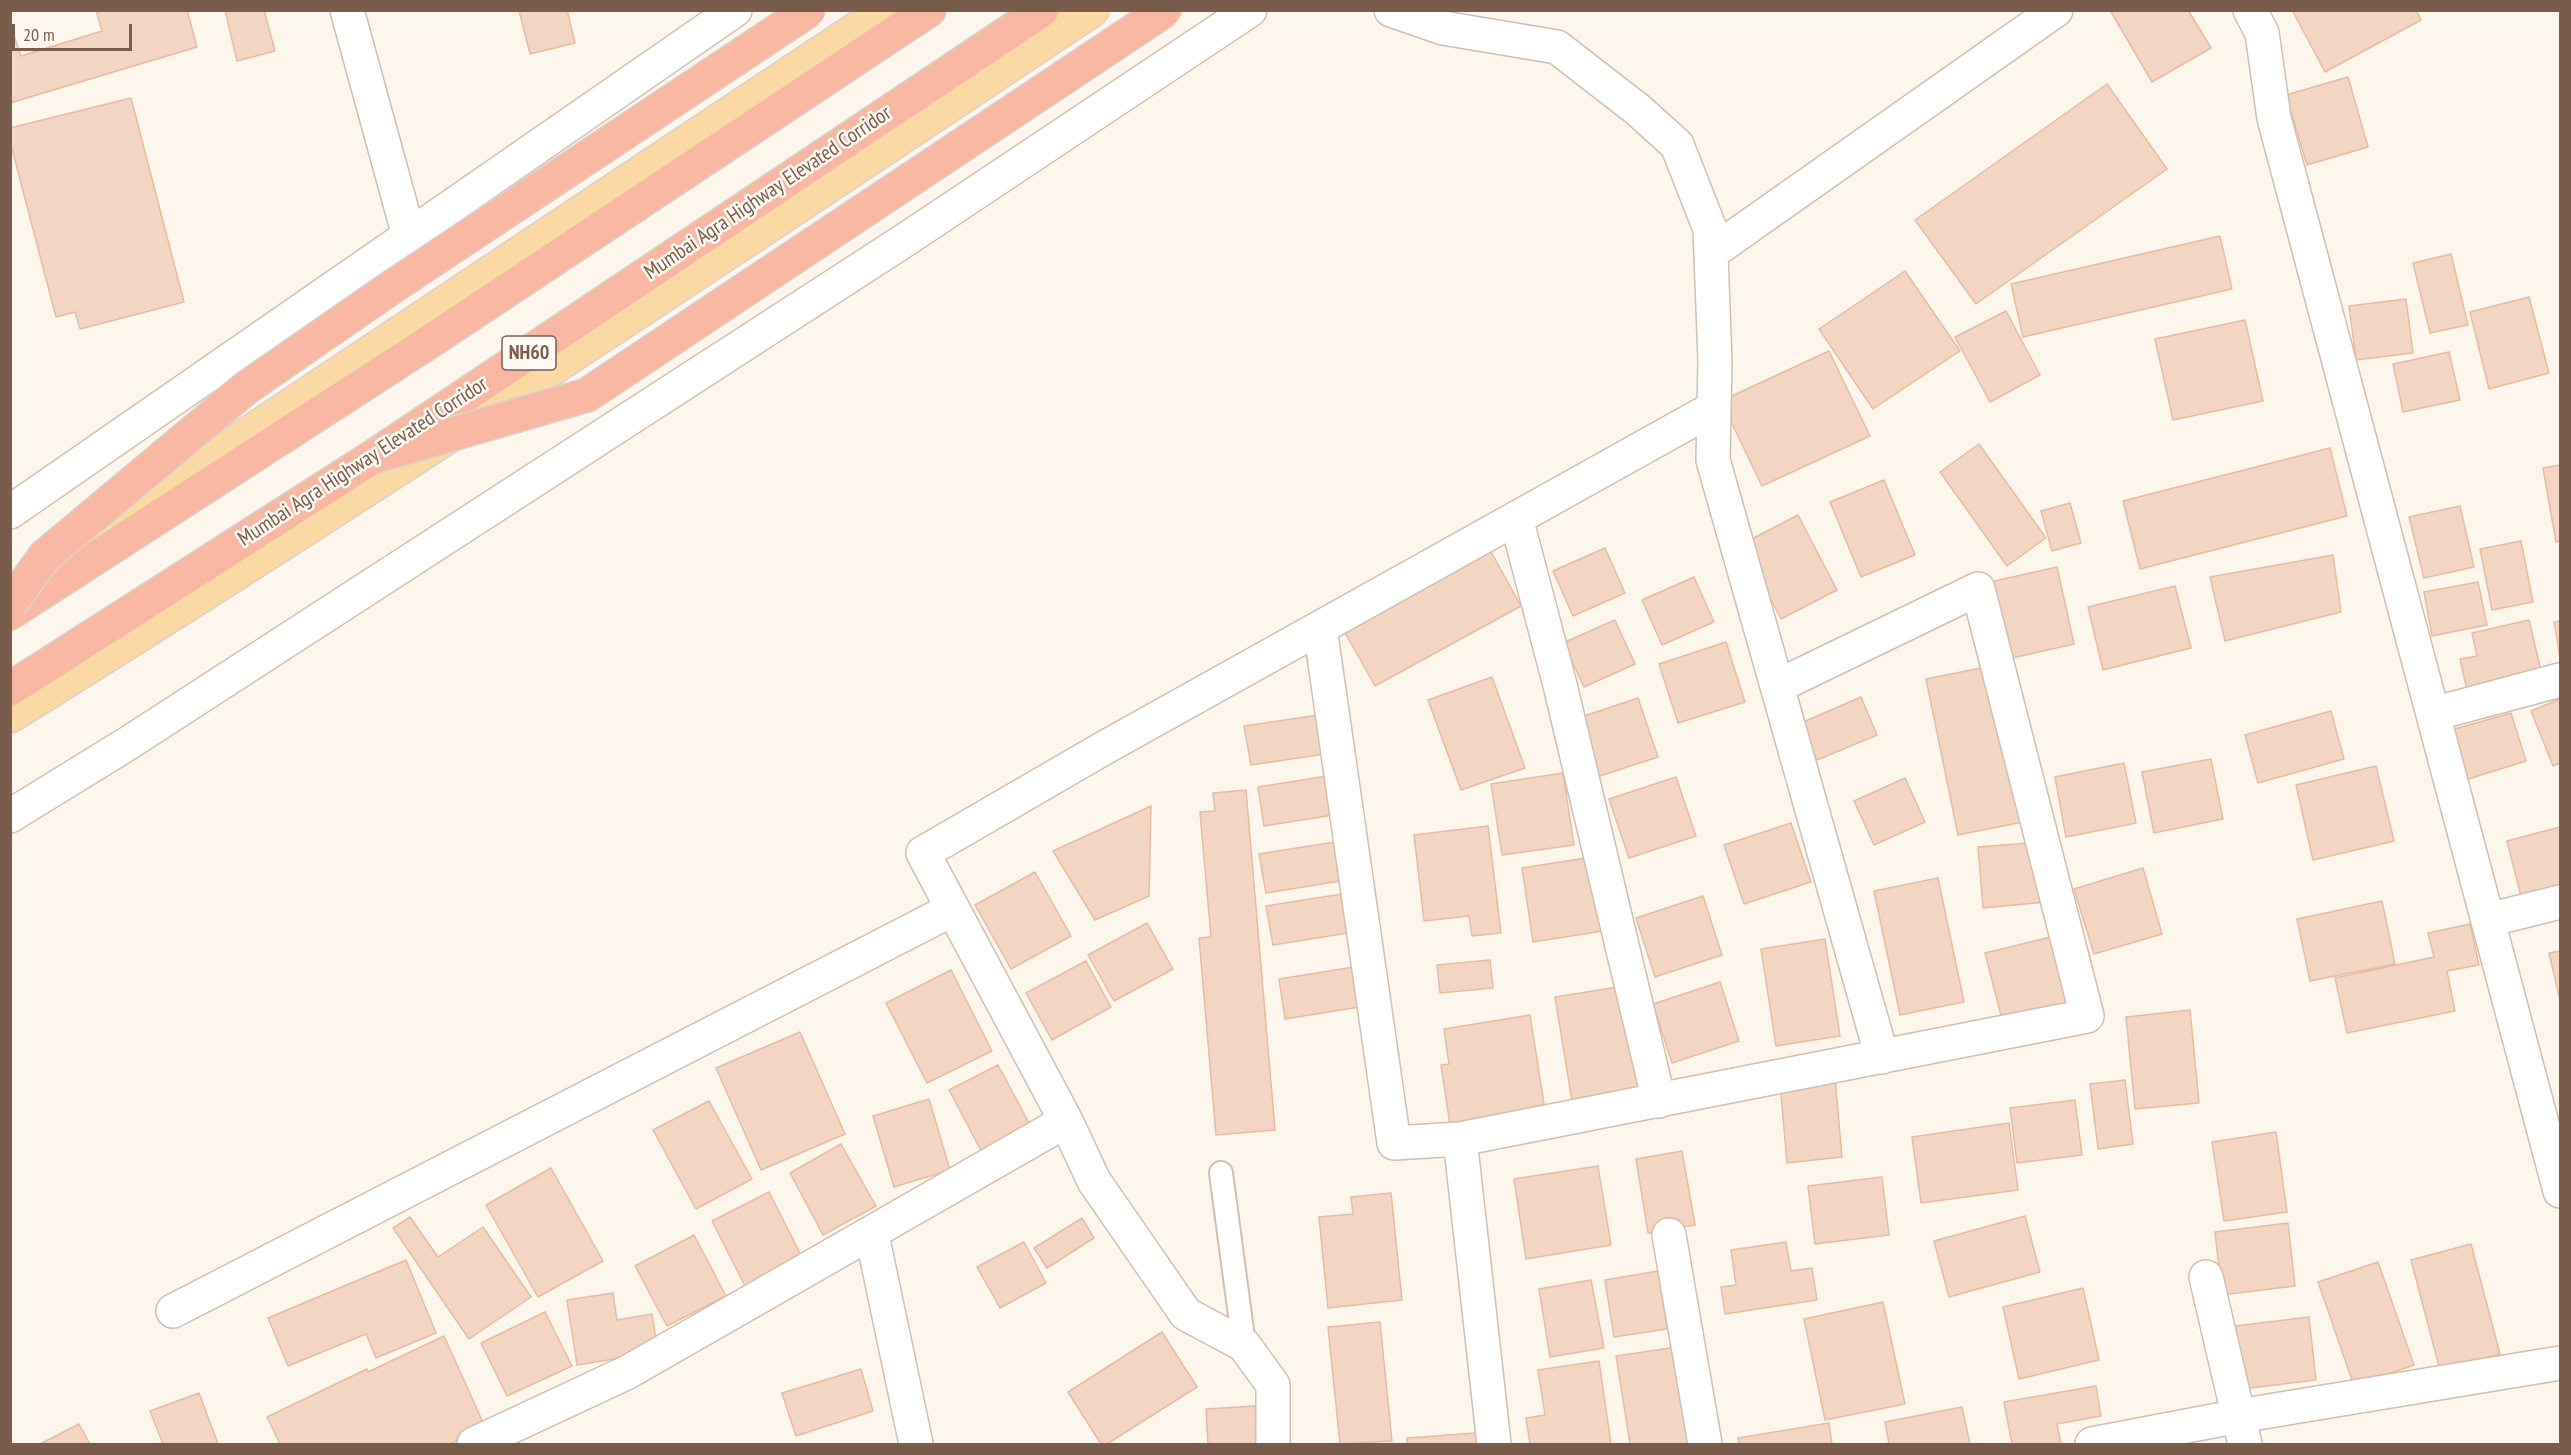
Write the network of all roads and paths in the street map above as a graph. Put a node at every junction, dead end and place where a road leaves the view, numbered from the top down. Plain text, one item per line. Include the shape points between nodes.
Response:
1 (347, 10) edge
2 (735, 10) edge
3 (809, 10) edge
4 (885, 10) edge
5 (929, 10) edge
6 (1042, 10) edge
7 (1092, 10) edge
8 (1165, 10) edge
9 (1250, 10) edge
10 (1391, 10) edge
11 (2056, 10) edge
12 (2250, 10) edge
13 (409, 236) junction
14 (1711, 253) junction
15 (1714, 408) junction
16 (373, 457) junction
17 (10, 512) edge
18 (1516, 518) junction
19 (10, 590) edge
20 (10, 604) edge
21 (10, 613) edge
22 (1320, 628) junction
23 (2560, 680) edge
24 (1778, 686) junction
25 (10, 689) edge
26 (2433, 714) junction
27 (10, 716) edge
28 (10, 816) edge
29 (2560, 902) edge
30 (953, 909) junction
31 (2488, 920) junction
32 (1882, 1057) junction
33 (1659, 1101) junction
34 (1066, 1121) junction
35 (1460, 1139) junction
36 (1221, 1173) dead end
37 (2560, 1191) edge
38 (872, 1235) junction
39 (1669, 1235) dead end
40 (2206, 1277) dead end
41 (174, 1311) dead end
42 (1244, 1345) junction
43 (2560, 1363) edge
44 (2242, 1430) edge
45 (474, 1444) edge
46 (916, 1444) edge
47 (1273, 1444) edge
48 (1494, 1444) edge
49 (1705, 1444) edge
50 (2092, 1444) edge

1 - 13 street
2 - 13 street
3 - 20 highway, bridge via 246,388 45,556
4 - 19 main road
5 - 21 highway via 439,336
6 - 16 highway, Mumbai Agra Highway Elevated Corridor / NH60
7 - 27 main road via 526,388
8 - 16 highway, bridge via 587,396
9 - 28 street via 905,240
10 - 14 street via 1443,28 1557,47 1677,145 1710,229
11 - 14 street
12 - 26 street via 2262,33 2274,118
13 - 17 street
14 - 15 street
15 - 18 street
15 - 24 street via 1713,460
16 - 25 highway, Mumbai Agra Highway Elevated Corridor / NH60
18 - 22 street
18 - 33 street
22 - 30 street via 923,853
22 - 35 street via 1394,1143
23 - 26 street
24 - 32 street
24 - 32 street via 1978,589 2087,1016
26 - 31 street
29 - 31 street
30 - 34 street
30 - 41 street
31 - 37 street
32 - 33 street
33 - 35 street
34 - 38 street
34 - 42 street via 1094,1181 1186,1314
35 - 48 street
36 - 42 lane
38 - 45 street via 628,1372
38 - 46 street
39 - 49 street
40 - 44 street
42 - 47 street via 1273,1385
43 - 44 street
44 - 50 street

